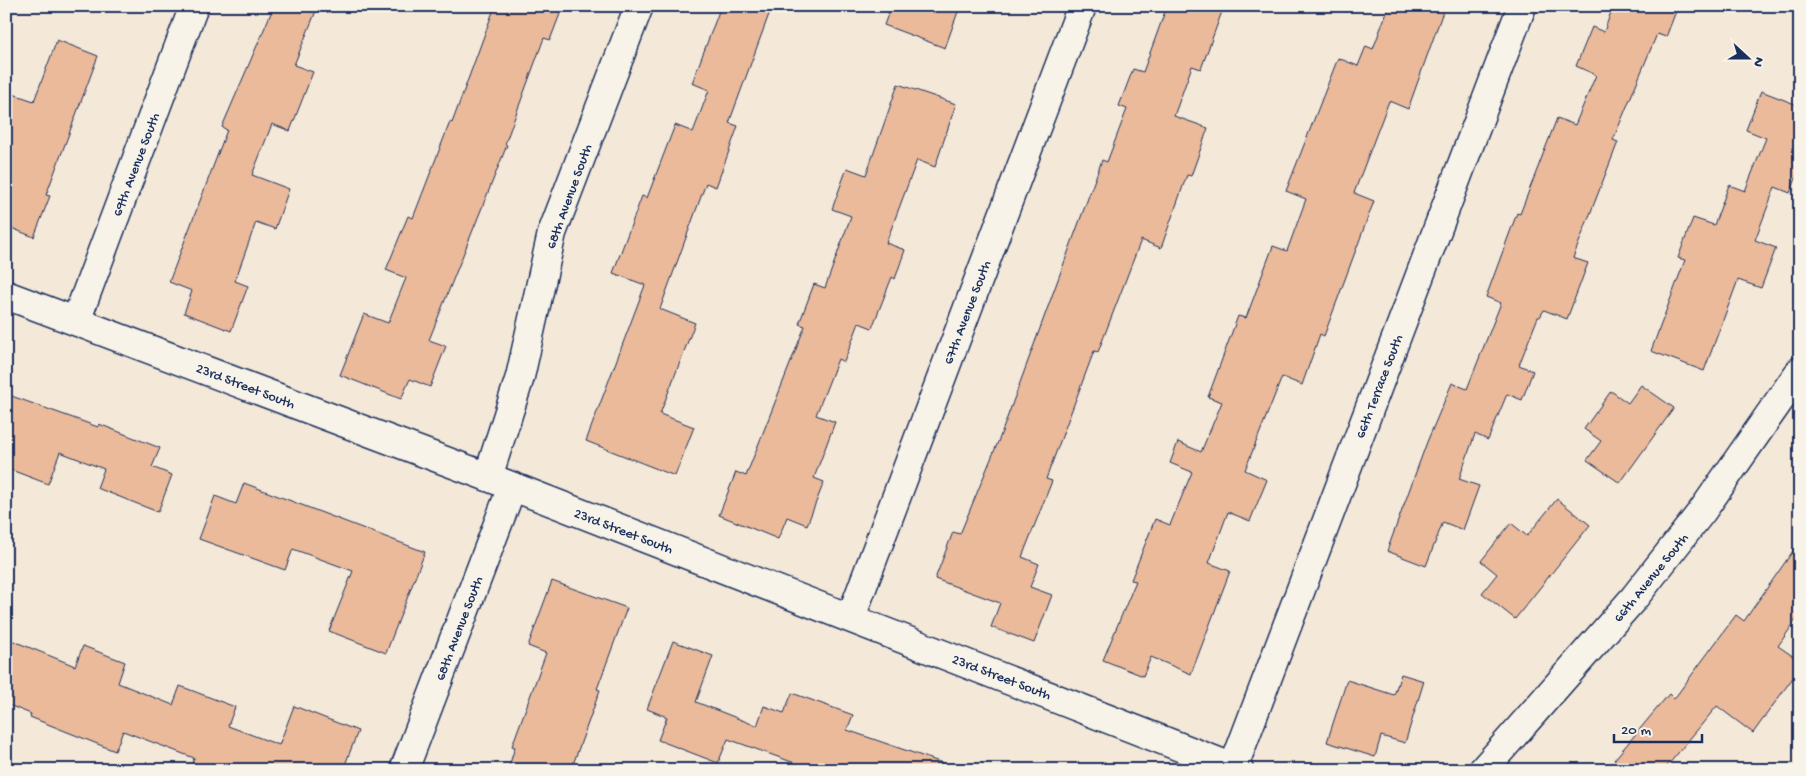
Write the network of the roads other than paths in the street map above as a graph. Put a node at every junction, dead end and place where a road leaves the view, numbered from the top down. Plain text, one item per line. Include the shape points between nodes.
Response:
1 (194, 6) edge
2 (639, 6) edge
3 (1082, 6) edge
4 (1522, 6) edge
5 (6, 295) edge
6 (76, 321) junction
7 (1800, 371) edge
8 (500, 482) junction
9 (850, 618) junction
10 (1237, 768) edge
11 (404, 770) edge
12 (1483, 770) edge

1 - 6 street, 69th Avenue South
2 - 8 street, 68th Avenue South via 552,233
3 - 9 street, 67th Avenue South
4 - 10 street, 66th Terrace South
5 - 6 street, 23rd Street South
6 - 8 street, 23rd Street South
7 - 12 street, 66th Avenue South via 1703,510 1634,598
8 - 9 street, 23rd Street South
8 - 11 street, 68th Avenue South
9 - 10 street, 23rd Street South

